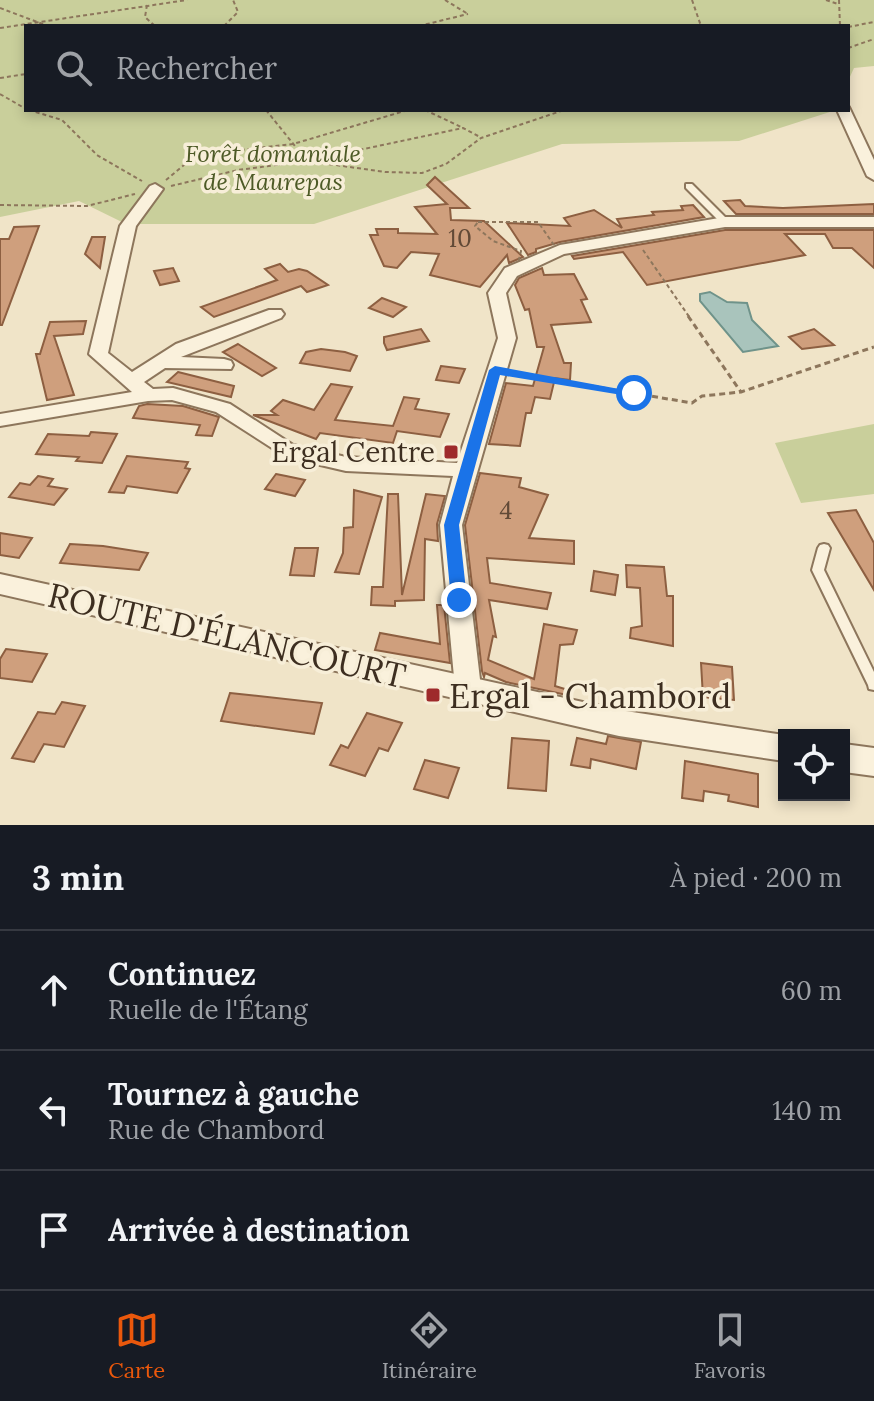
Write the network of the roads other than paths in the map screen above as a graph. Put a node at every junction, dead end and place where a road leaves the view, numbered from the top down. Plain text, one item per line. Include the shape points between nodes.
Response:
1 (845, 112) edge
2 (874, 176) edge
3 (689, 186) dead end
4 (155, 189) road end
5 (725, 222) junction
6 (874, 222) edge
7 (275, 314) dead end
8 (161, 362) junction
9 (224, 365) dead end
10 (132, 381) junction
11 (148, 395) junction
12 (0, 420) edge
13 (465, 470) junction
14 (824, 548) dead end
15 (0, 584) edge
16 (874, 685) edge
17 (468, 688) junction
18 (778, 747) edge
19 (850, 759) edge
20 (874, 762) edge

1 - 2 street
3 - 5 lane
4 - 10 street via 128,226 98,354
5 - 6 street
5 - 13 street via 560,250 511,272 497,293 507,338
7 - 8 street via 183,348
8 - 9 street
8 - 10 street
10 - 11 street
11 - 12 street
11 - 13 street via 173,394 213,404 286,450 346,464
13 - 17 street via 451,525
14 - 16 lane via 818,570
15 - 17 street, ROUTE D'ÉLANCOURT
17 - 18 street, ROUTE D'ÉLANCOURT via 619,723
19 - 20 street

